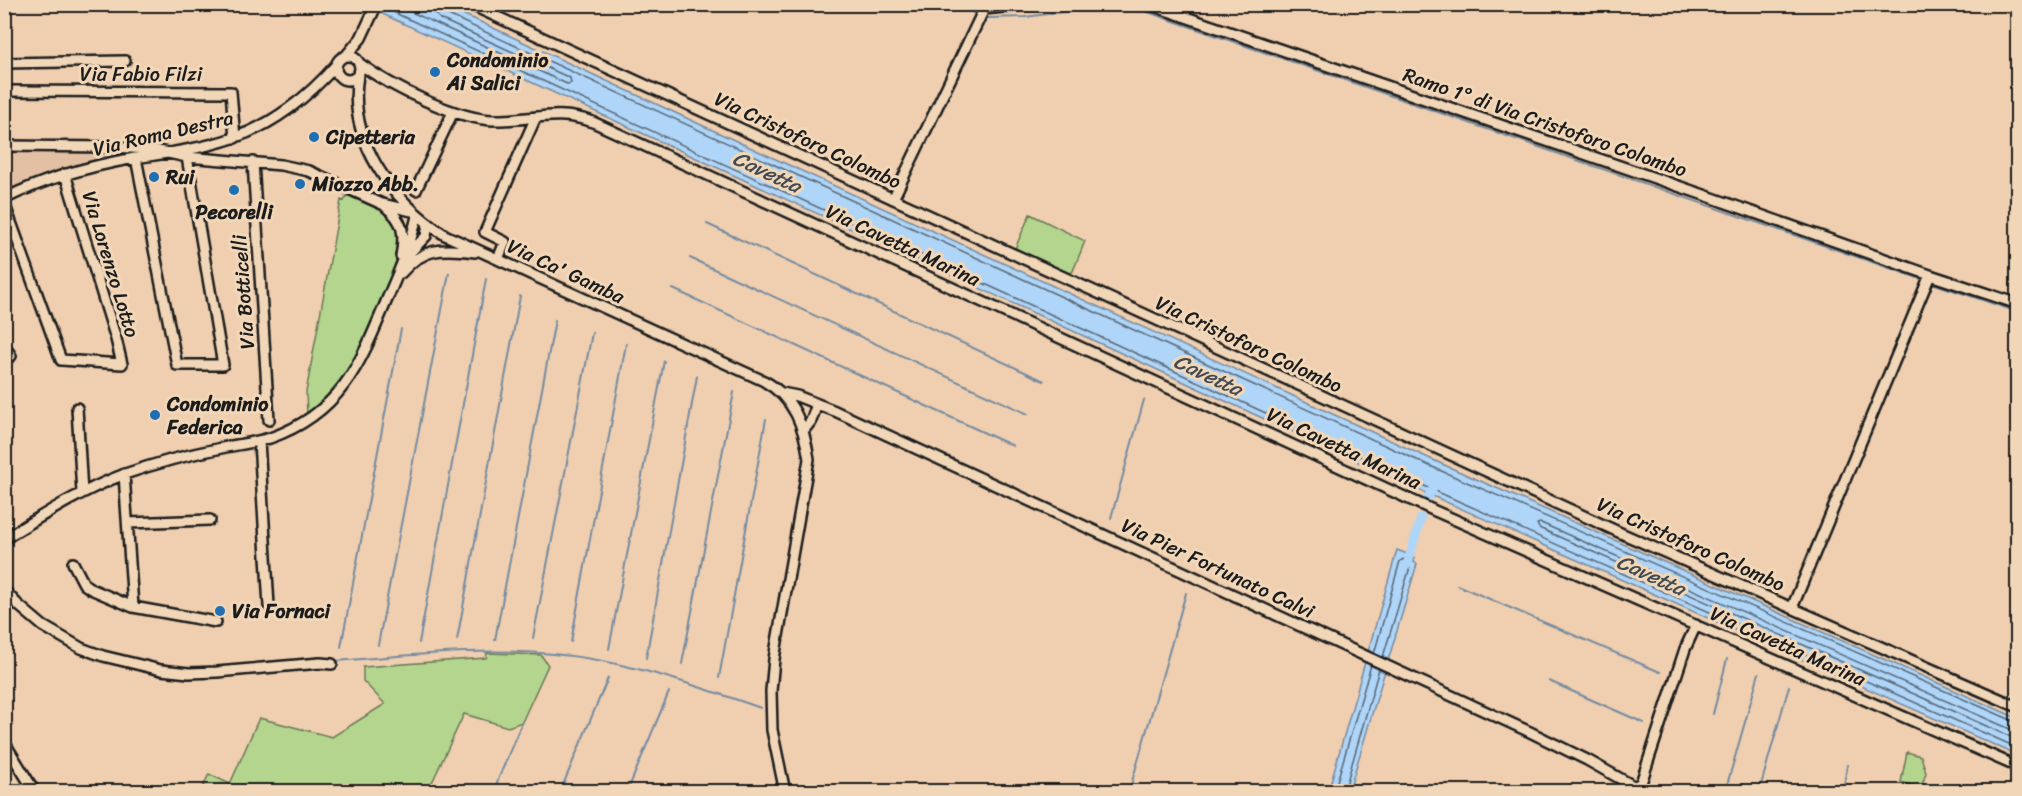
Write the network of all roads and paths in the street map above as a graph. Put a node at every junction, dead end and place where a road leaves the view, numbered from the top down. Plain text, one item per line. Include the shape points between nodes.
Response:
1 (377, 4) edge
2 (469, 4) edge
3 (495, 4) edge
4 (1036, 4) edge
5 (1148, 4) edge
6 (492, 15) junction
7 (361, 38) junction
8 (346, 56) junction
9 (125, 61) dead end
10 (4, 63) edge
11 (336, 65) junction
12 (359, 68) junction
13 (345, 79) junction
14 (320, 83) junction
15 (4, 91) edge
16 (356, 100) junction
17 (453, 112) junction
18 (536, 117) junction
19 (235, 138) junction
20 (217, 143) junction
21 (4, 146) edge
22 (205, 146) junction
23 (166, 154) junction
24 (187, 157) junction
25 (136, 158) junction
26 (216, 159) junction
27 (230, 160) junction
28 (253, 162) junction
29 (64, 174) junction
30 (416, 190) dead end
31 (4, 199) edge
32 (893, 200) junction
33 (4, 203) edge
34 (382, 204) junction
35 (414, 213) junction
36 (428, 224) junction
37 (484, 253) junction
38 (498, 259) junction
39 (399, 270) junction
40 (1928, 280) junction
41 (2018, 304) edge
42 (4, 345) edge
43 (11, 356) dead end
44 (782, 393) junction
45 (817, 404) junction
46 (76, 408) dead end
47 (268, 420) dead end
48 (804, 430) junction
49 (259, 441) junction
50 (124, 474) junction
51 (82, 493) junction
52 (210, 520) dead end
53 (128, 523) junction
54 (4, 538) edge
55 (73, 563) dead end
56 (4, 590) edge
57 (269, 606) dead end
58 (133, 607) junction
59 (1792, 608) junction
60 (216, 622) dead end
61 (1696, 625) junction
62 (332, 664) dead end
63 (2018, 707) edge
64 (4, 742) edge
65 (2018, 767) edge
66 (1639, 789) edge
67 (35, 792) edge
68 (785, 792) edge

1 - 7 street
2 - 6 street, Via Cristoforo Colombo
3 - 6 street
4 - 32 street via 984,9
5 - 40 street, Ramo 1° di Via Cristoforo Colombo via 1707,196
6 - 32 street, Via Cristoforo Colombo
7 - 8 street
7 - 12 street
8 - 11 street
8 - 12 street via 352,57
9 - 10 street
11 - 13 street
11 - 14 street, Via Roma Destra
12 - 13 street via 352,80
12 - 16 street, Via Ca' Gamba
12 - 17 street, Via Cavetta Marina
13 - 14 street, Via Roma Destra
13 - 16 street, Via Ca' Gamba
14 - 19 street, Via Roma Destra via 272,119
15 - 19 street, Via Fabio Filzi via 231,92
16 - 35 street, Via Ca' Gamba via 363,135 374,160
17 - 18 street, Via Cavetta Marina via 495,120
17 - 30 street
18 - 38 street via 485,232 506,242
18 - 61 street, Via Cavetta Marina via 564,114 593,122 1435,511
19 - 20 street, Via Roma Destra
20 - 22 street, Via Roma Destra
20 - 27 street via 217,149
21 - 23 street via 113,147
22 - 23 street, Via Roma Destra
22 - 26 street via 206,153
23 - 24 street
23 - 25 street, Via Roma Destra
24 - 25 street via 223,365 177,365
24 - 26 street
25 - 29 street, Via Roma Destra
26 - 27 street
27 - 28 street
28 - 34 street via 309,171
28 - 47 street, Via Botticelli
29 - 31 street, Via Roma Destra
29 - 33 street, Via Lorenzo Lotto via 122,364 61,360
32 - 59 street, Via Cristoforo Colombo via 1456,459
34 - 35 street
34 - 39 street via 397,216 403,228
35 - 36 street, Via Ca' Gamba
35 - 39 street
36 - 37 street, Via Ca' Gamba
36 - 39 street via 426,236
37 - 38 street, Via Ca' Gamba
37 - 39 street via 429,251
38 - 44 street, Via Ca' Gamba via 765,381
39 - 49 street via 356,370 338,394 292,429
40 - 41 street, Ramo 1° di Via Cristoforo Colombo via 1939,276
40 - 59 street
42 - 43 street
44 - 45 street, Via Pier Fortunato Calvi
44 - 48 street, Via Ca' Gamba
45 - 48 street
45 - 66 street, Via Pier Fortunato Calvi via 1562,747
46 - 51 street
48 - 68 street, Via Ca' Gamba via 809,459 771,691 773,737
49 - 50 street via 197,453
49 - 57 street
50 - 51 street
50 - 53 street
51 - 54 street
52 - 53 street
53 - 58 street
55 - 58 street via 84,584
56 - 62 street via 43,626 81,648 161,670 189,673
58 - 60 street
59 - 63 street, Via Cristoforo Colombo
61 - 65 street, Via Cavetta Marina
61 - 66 street, Via Pier Fortunato Calvi
64 - 67 street

